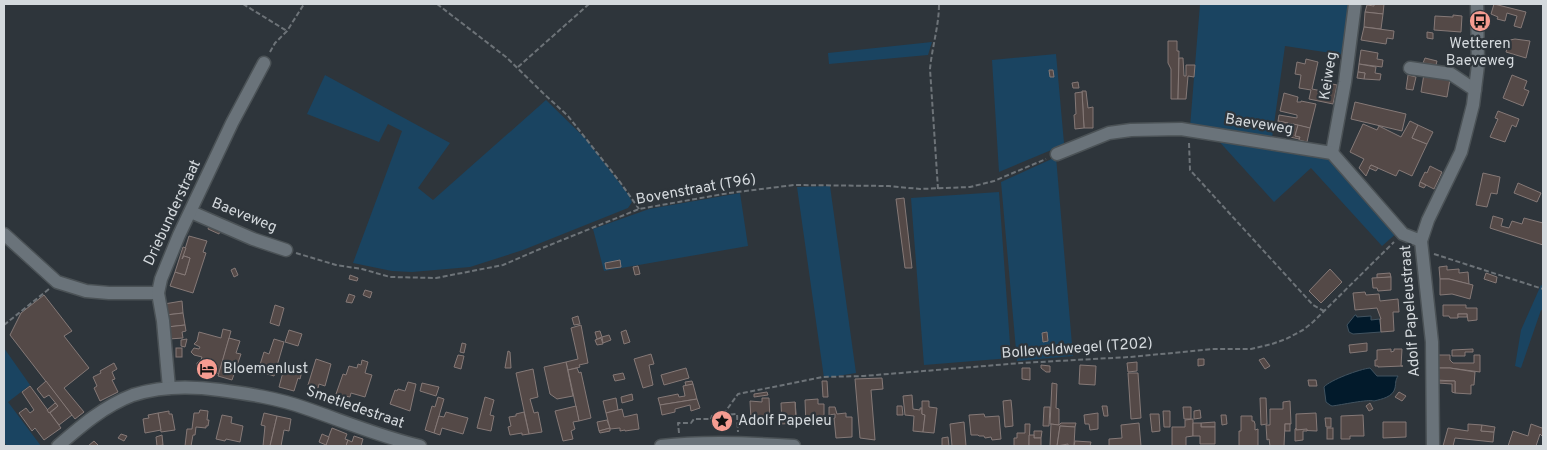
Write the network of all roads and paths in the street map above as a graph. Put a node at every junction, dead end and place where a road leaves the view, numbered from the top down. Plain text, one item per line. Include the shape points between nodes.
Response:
1 (243, 4) edge
2 (304, 4) edge
3 (437, 4) edge
4 (589, 4) edge
5 (939, 4) edge
6 (1356, 4) edge
7 (1477, 4) edge
8 (287, 31) junction
9 (264, 63) joint
10 (518, 68) junction
11 (1410, 68) dead end
12 (1475, 90) junction
13 (1188, 130) junction
14 (1332, 153) junction
15 (1057, 154) joint
16 (938, 189) junction
17 (639, 210) junction
18 (191, 212) junction
19 (4, 234) edge
20 (1403, 234) junction
21 (1422, 246) junction
22 (286, 250) joint
23 (59, 282) junction
24 (1543, 289) edge
25 (158, 293) junction
26 (1324, 311) junction
27 (4, 325) edge
28 (169, 388) junction
29 (723, 415) junction
30 (680, 444) junction
31 (739, 444) junction
32 (58, 446) edge
33 (420, 446) edge
34 (661, 446) edge
35 (794, 446) edge
36 (1433, 446) edge

1 - 8 path
2 - 8 path
3 - 10 path
4 - 10 path
5 - 16 path via 930,69
6 - 14 street, Keiweg
7 - 12 street, Adolf Papeleustraat
8 - 9 path via 275,43
9 - 18 street, Driebunderstraat
10 - 17 path via 568,116
11 - 12 street via 1451,74
12 - 21 street, Adolf Papeleustraat via 1461,152 1428,220
13 - 14 street, Baeveweg
13 - 15 street, Baeveweg via 1109,133
13 - 26 path via 1190,170 1314,305
14 - 20 street
15 - 16 path, Bovenstraat (T96) via 994,181 970,187
16 - 17 path, Bovenstraat (T96) via 794,185
17 - 22 path, Bovenstraat (T96) via 503,265 436,278 390,277
18 - 22 street, Baeveweg
18 - 25 street, Driebunderstraat via 161,279
19 - 23 street
20 - 21 street
20 - 26 path, Bolleveldwegel (T202)
21 - 24 path
21 - 36 street, Adolf Papeleustraat via 1432,342
23 - 25 street via 86,291
23 - 27 path
25 - 28 street, Driebunderstraat
26 - 29 path, Bolleveldwegel (T202) via 1303,330 1272,344 1251,349 822,377 738,394
28 - 32 street, Smetledestraat via 134,395 110,406
28 - 33 street, Smetledestraat via 194,387 268,397
29 - 30 path via 678,423
29 - 31 path via 738,414
30 - 31 street
30 - 34 street
31 - 35 street

